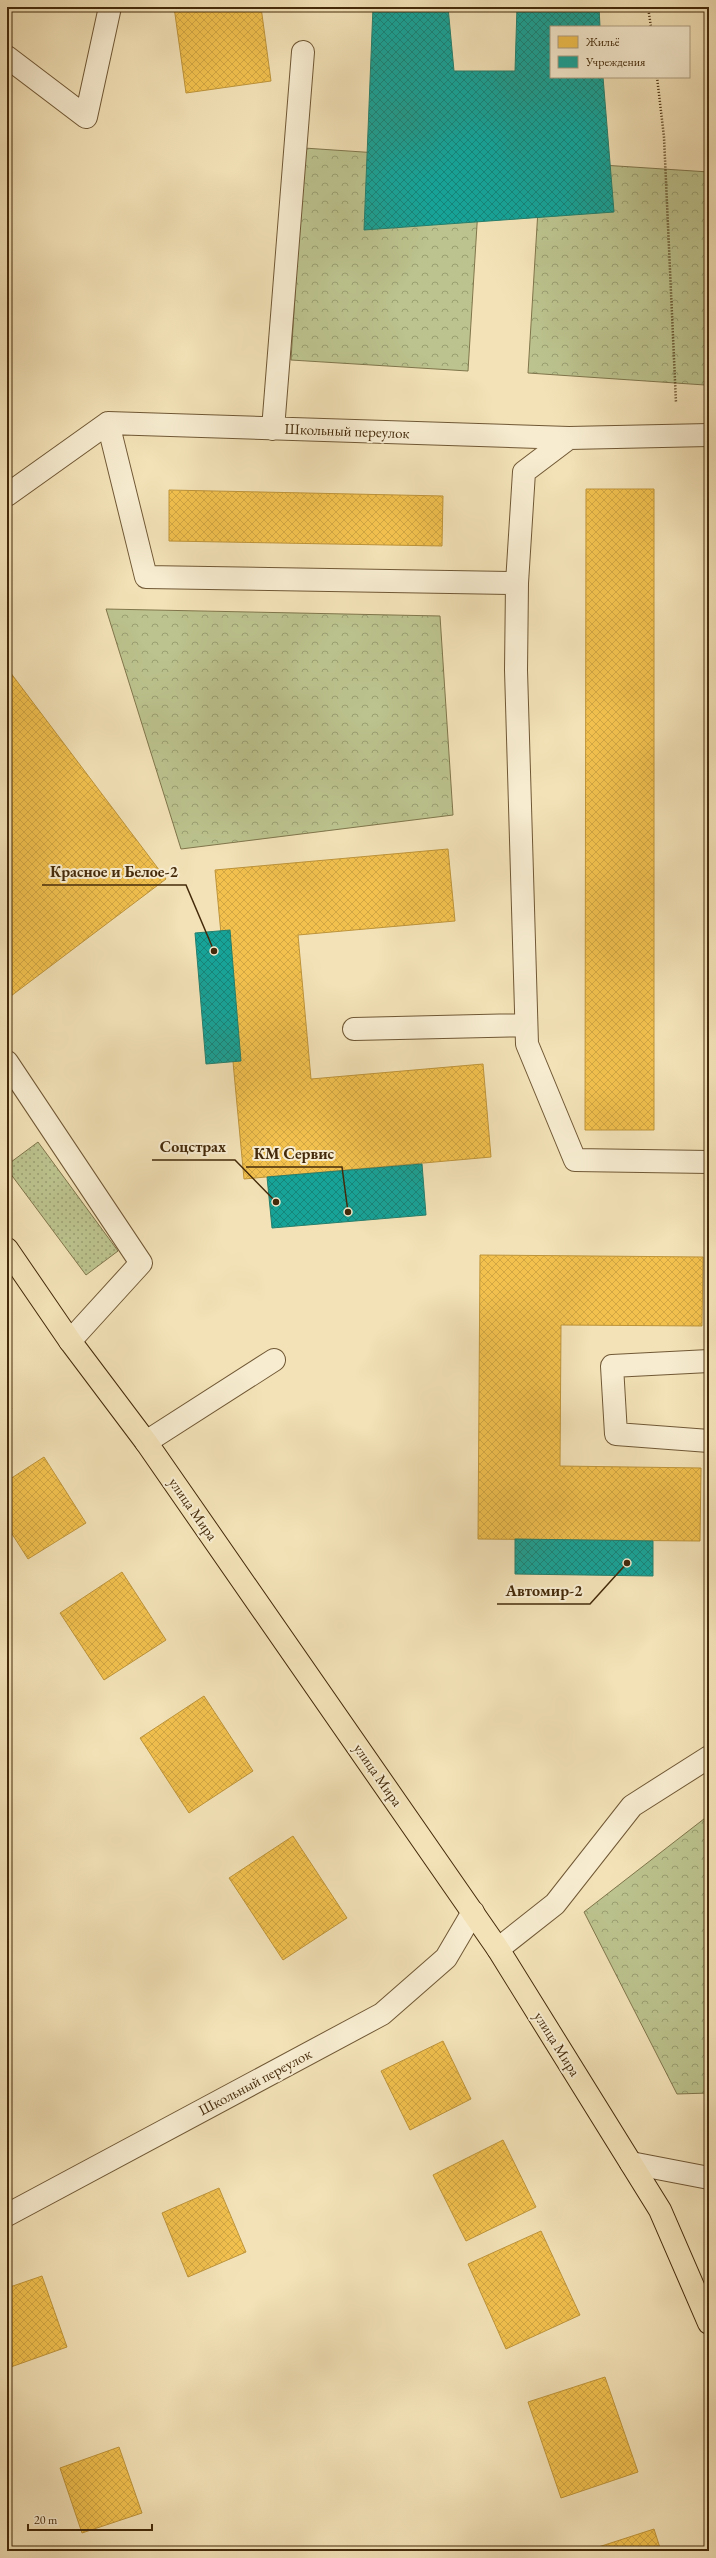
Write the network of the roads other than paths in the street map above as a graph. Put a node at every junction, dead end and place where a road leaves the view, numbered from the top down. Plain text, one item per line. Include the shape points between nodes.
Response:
1 (110, 7) edge
2 (303, 52) dead end
3 (7, 57) edge
4 (108, 423) junction
5 (273, 429) junction
6 (709, 435) edge
7 (568, 438) junction
8 (7, 495) edge
9 (517, 583) junction
10 (526, 1025) junction
11 (354, 1028) dead end
12 (7, 1062) edge
13 (709, 1162) edge
14 (7, 1249) edge
15 (70, 1341) junction
16 (274, 1360) dead end
17 (709, 1361) edge
18 (709, 1441) edge
19 (146, 1442) junction
20 (709, 1757) edge
21 (473, 1912) junction
22 (498, 1949) junction
23 (632, 2163) junction
24 (709, 2178) edge
25 (7, 2215) edge
26 (709, 2324) edge

1 - 3 street via 86,117
2 - 5 street
4 - 5 street, Школьный переулок
4 - 8 street
4 - 9 street via 146,577
5 - 7 street, Школьный переулок
6 - 7 street, Школьный переулок
7 - 9 street via 524,472
9 - 10 street via 516,670
10 - 11 street
10 - 13 street via 527,1044 576,1160
12 - 15 street via 141,1263
14 - 15 main road, улица Мира
15 - 19 main road, улица Мира
16 - 19 street
17 - 18 street via 612,1366 616,1434
19 - 21 main road, улица Мира
20 - 22 street via 632,1806 555,1904
21 - 22 main road, улица Мира
21 - 25 street, Школьный переулок via 446,1958 382,2014
22 - 23 main road, улица Мира
23 - 24 street
23 - 26 main road, улица Мира via 660,2210

